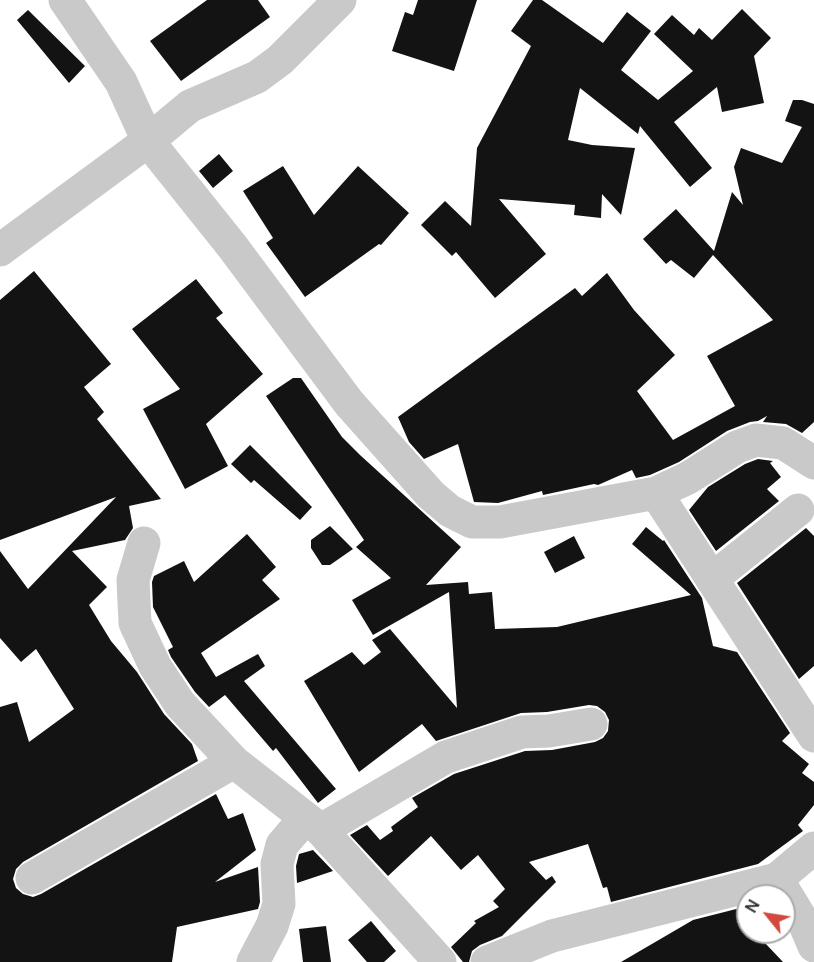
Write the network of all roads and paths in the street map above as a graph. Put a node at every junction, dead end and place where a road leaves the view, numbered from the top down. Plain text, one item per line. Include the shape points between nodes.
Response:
1 (65, 0) edge
2 (340, 0) edge
3 (148, 141) junction
4 (0, 250) edge
5 (814, 463) edge
6 (656, 493) junction
7 (798, 510) dead end
8 (144, 543) dead end
9 (712, 579) junction
10 (591, 724) dead end
11 (814, 736) edge
12 (234, 762) junction
13 (313, 824) junction
14 (814, 848) edge
15 (32, 878) dead end
16 (777, 879) junction
17 (814, 946) edge
18 (253, 962) edge
19 (440, 962) edge
20 (487, 962) edge

1 - 3 street via 121,82
2 - 3 street via 280,60 257,77 190,106
3 - 4 street
3 - 6 street via 349,403 450,512 472,522 500,522
5 - 6 street via 783,443 756,440
6 - 9 street
7 - 9 street
8 - 12 street via 133,580 135,623 155,666 180,704
9 - 11 street
10 - 13 street via 522,732 446,757
12 - 13 street
12 - 15 street
13 - 18 street via 282,845 277,864 279,904
13 - 19 street
14 - 16 street
16 - 17 street
16 - 20 street via 552,936

